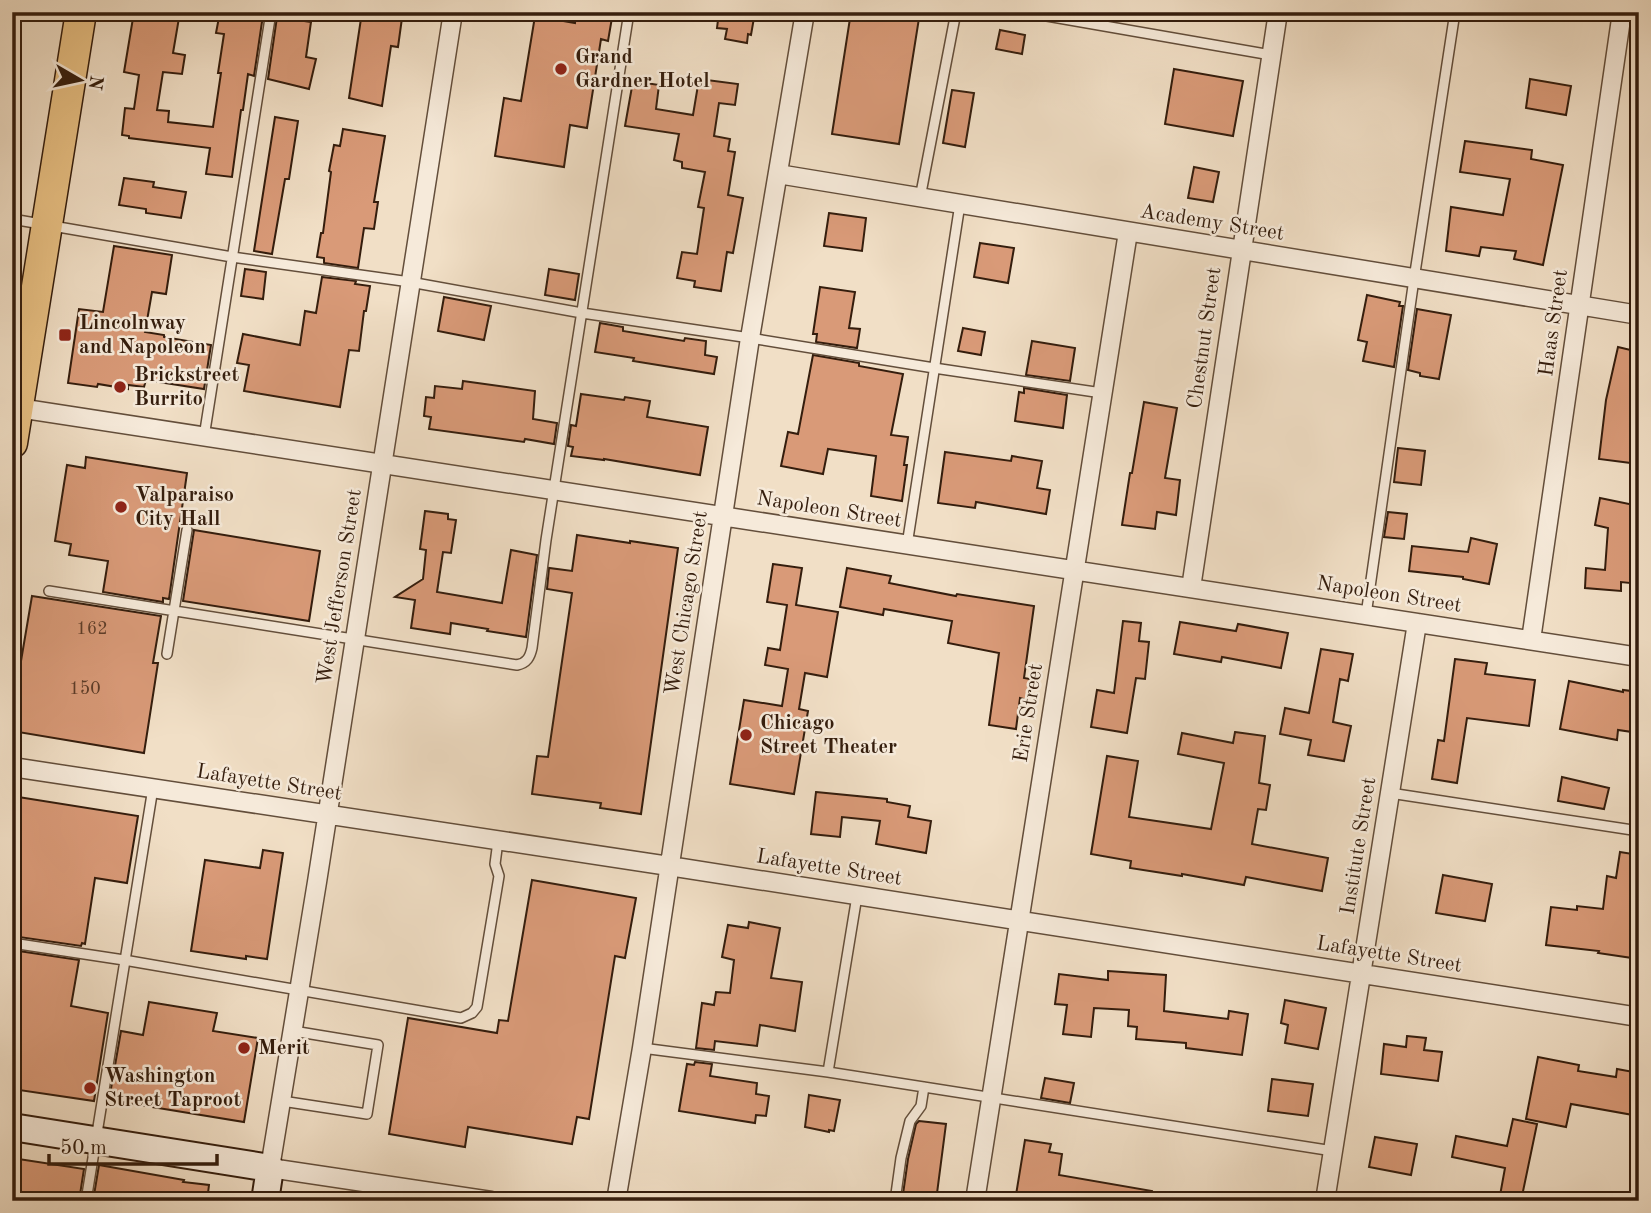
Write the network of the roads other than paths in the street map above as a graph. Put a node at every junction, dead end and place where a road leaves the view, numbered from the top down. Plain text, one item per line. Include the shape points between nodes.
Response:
1 (81, 12) edge
2 (271, 12) edge
3 (453, 12) edge
4 (629, 12) edge
5 (805, 12) edge
6 (956, 12) edge
7 (1024, 12) edge
8 (1278, 12) edge
9 (1455, 12) edge
10 (1622, 12) edge
11 (1271, 55) junction
12 (778, 174) junction
13 (920, 198) junction
14 (960, 204) junction
15 (12, 219) edge
16 (47, 225) junction
17 (1128, 232) junction
18 (1241, 251) junction
19 (232, 257) junction
20 (1413, 279) junction
21 (411, 282) junction
22 (1579, 306) junction
23 (582, 313) junction
24 (1639, 315) edge
25 (750, 338) junction
26 (934, 368) junction
27 (1102, 393) junction
28 (15, 408) edge
29 (204, 437) junction
30 (12, 443) edge
31 (382, 464) junction
32 (554, 490) junction
33 (723, 516) junction
34 (187, 530) dead end
35 (906, 545) junction
36 (1075, 570) junction
37 (1191, 588) junction
38 (50, 591) dead end
39 (173, 610) junction
40 (1366, 615) junction
41 (1417, 623) junction
42 (355, 639) junction
43 (1531, 640) junction
44 (167, 654) dead end
45 (1639, 657) edge
46 (12, 766) edge
47 (153, 788) junction
48 (1390, 793) junction
49 (328, 815) junction
50 (1639, 831) edge
51 (498, 841) junction
52 (669, 866) junction
53 (857, 895) junction
54 (1020, 921) junction
55 (12, 943) edge
56 (124, 960) junction
57 (1361, 974) junction
58 (300, 991) junction
59 (1639, 1017) edge
60 (293, 1031) junction
61 (642, 1048) junction
62 (828, 1072) junction
63 (924, 1087) junction
64 (992, 1098) junction
65 (282, 1101) junction
66 (12, 1127) edge
67 (96, 1140) junction
68 (1333, 1151) junction
69 (270, 1168) junction
70 (442, 1197) edge
71 (86, 1201) edge
72 (265, 1201) edge
73 (491, 1201) edge
74 (616, 1201) edge
75 (895, 1201) edge
76 (975, 1201) edge
77 (1325, 1201) edge

1 - 16 main road
2 - 19 lane
3 - 21 street, West Jefferson Street
4 - 23 lane
5 - 12 street, West Chicago Street
6 - 13 lane
7 - 11 lane
8 - 11 street, Chestnut Street
9 - 20 lane
10 - 22 street, Haas Street
11 - 18 street, Chestnut Street
12 - 13 street, Academy Street
12 - 25 street, West Chicago Street
13 - 14 street, Academy Street
14 - 17 street, Academy Street
14 - 26 lane
15 - 16 lane
16 - 19 lane
16 - 28 main road
17 - 18 street, Academy Street
17 - 27 street, Erie Street
18 - 20 street, Academy Street
18 - 37 street, Chestnut Street
19 - 21 lane
19 - 29 lane
20 - 22 street, Academy Street
20 - 40 lane
21 - 23 lane
21 - 31 street, West Jefferson Street
22 - 24 street, Academy Street
22 - 43 street, Haas Street
23 - 25 lane
23 - 32 lane
25 - 26 lane
25 - 33 street, West Chicago Street
26 - 27 lane
26 - 35 lane
27 - 36 street, Erie Street
28 - 29 street, Napoleon Street
28 - 30 main road
29 - 31 street, Napoleon Street
31 - 32 street, Napoleon Street
31 - 42 street, West Jefferson Street
32 - 33 street, Napoleon Street
32 - 42 lane via 532,648 523,664
33 - 35 street, Napoleon Street
33 - 52 street, West Chicago Street
34 - 39 lane
35 - 36 street, Napoleon Street
36 - 37 street, Napoleon Street
36 - 54 street, Erie Street
37 - 40 street, Napoleon Street
38 - 39 lane
39 - 42 lane
39 - 44 lane
40 - 41 street, Napoleon Street
41 - 43 street, Napoleon Street
41 - 48 street, Institute Street
42 - 49 street, West Jefferson Street
43 - 45 street, Napoleon Street
46 - 47 street, Lafayette Street
47 - 49 street, Lafayette Street
47 - 56 lane
48 - 50 lane
48 - 57 street, Institute Street
49 - 51 street, Lafayette Street
49 - 58 street, West Jefferson Street
51 - 52 street, Lafayette Street
51 - 58 lane via 495,864 499,876 477,1007 472,1013 461,1018
52 - 53 street, Lafayette Street
52 - 61 street, West Chicago Street
53 - 54 street, Lafayette Street
53 - 62 lane
54 - 57 street, Lafayette Street
54 - 64 street, Erie Street
55 - 56 lane
56 - 58 lane
56 - 67 lane
57 - 59 street, Lafayette Street
57 - 68 street, Institute Street
58 - 60 street, West Jefferson Street
60 - 65 street, West Jefferson Street
60 - 65 lane via 378,1045 368,1114
61 - 62 lane
61 - 74 street, West Chicago Street
62 - 63 lane
63 - 64 lane
63 - 75 lane via 921,1106 910,1121
64 - 68 lane
64 - 76 street, Erie Street
65 - 69 street, West Jefferson Street
66 - 67 main road
67 - 69 main road
67 - 71 lane
68 - 77 street, Institute Street
69 - 70 street
69 - 72 main road
70 - 73 street

